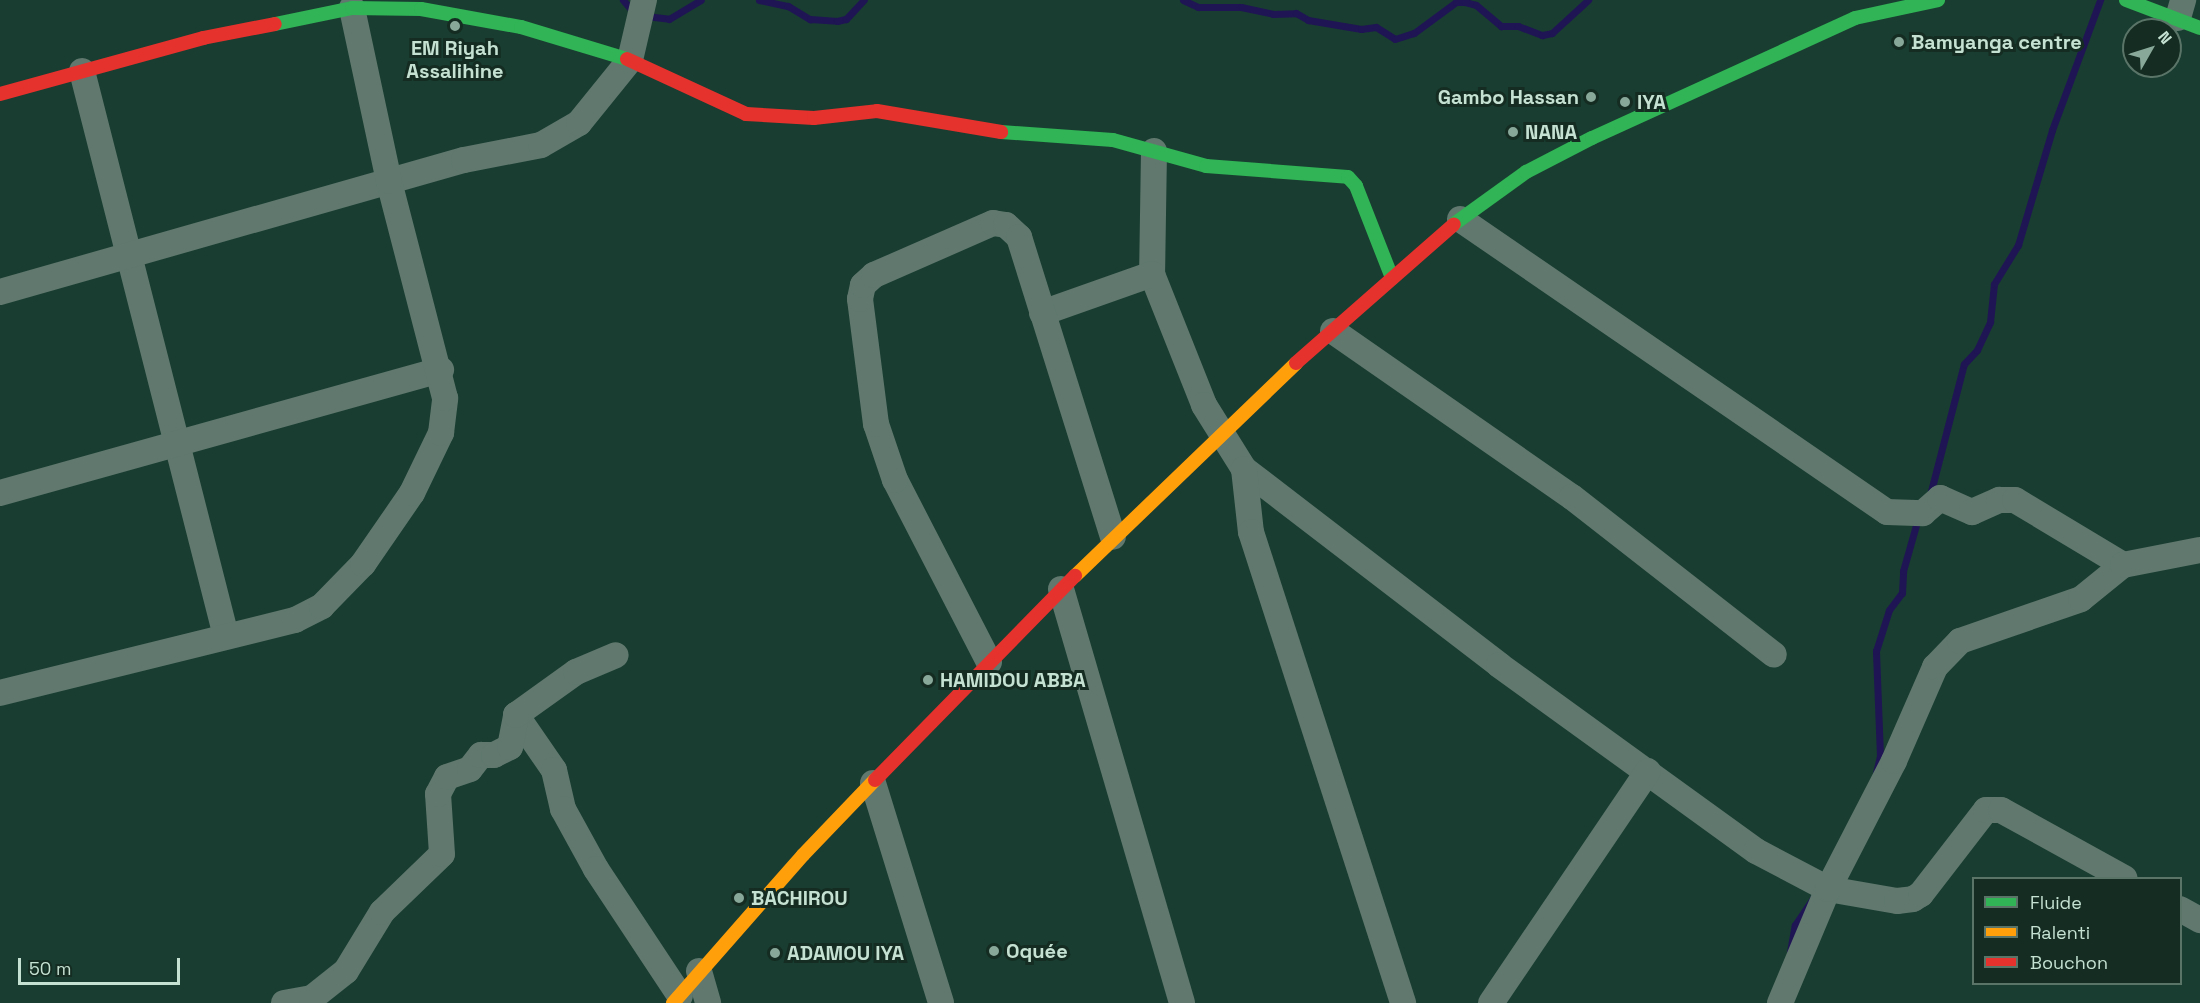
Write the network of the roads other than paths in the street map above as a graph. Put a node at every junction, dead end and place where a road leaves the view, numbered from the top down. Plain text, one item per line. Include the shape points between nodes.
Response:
1 (644, 0) edge
2 (1938, 0) edge
3 (2126, 0) edge
4 (352, 8) junction
5 (1860, 9) edge
6 (2187, 15) edge
7 (630, 60) junction
8 (82, 71) junction
9 (0, 94) edge
10 (1154, 152) junction
11 (389, 181) junction
12 (1460, 219) junction
13 (131, 258) junction
14 (1152, 274) junction
15 (1392, 278) junction
16 (0, 292) edge
17 (1042, 313) junction
18 (1333, 331) junction
19 (441, 370) junction
20 (1221, 432) junction
21 (176, 444) junction
22 (1244, 469) junction
23 (0, 493) edge
24 (1113, 537) junction
25 (2200, 550) edge
26 (2123, 565) junction
27 (1061, 589) junction
28 (226, 636) junction
29 (1774, 655) dead end
30 (616, 656) dead end
31 (989, 662) junction
32 (0, 693) edge
33 (516, 715) junction
34 (1648, 771) junction
35 (873, 783) junction
36 (2120, 877) edge
37 (1820, 886) junction
38 (2182, 910) edge
39 (2200, 920) edge
40 (699, 971) junction
41 (676, 999) edge
42 (284, 1003) edge
43 (708, 1003) edge
44 (941, 1003) edge
45 (1182, 1003) edge
46 (1402, 1003) edge
47 (1491, 1003) edge
48 (1780, 1003) edge

1 - 7 street
2 - 5 street
3 - 6 street
4 - 7 street via 422,9 521,27
4 - 8 street via 203,38
4 - 11 street
5 - 12 street via 1526,172
7 - 10 street via 746,114 814,118 877,111 1009,133 1113,140
7 - 11 street via 579,123 541,145 464,160
8 - 9 street
8 - 13 street
10 - 14 street
10 - 15 street via 1206,166 1348,177 1356,186
11 - 13 street
11 - 19 street
12 - 15 street
12 - 26 street via 1887,512 1923,513 1941,498 1972,512 1999,500 2015,500
13 - 16 street
13 - 21 street
14 - 17 street
14 - 20 street via 1204,405
15 - 18 street
17 - 24 street
17 - 31 street via 1019,237 1006,225 993,223 874,275 863,285 860,299 876,424 895,480
18 - 20 street
18 - 29 street via 1572,497
19 - 21 street
19 - 28 street via 445,398 441,433 412,493 363,564 322,606 295,620
20 - 22 street
20 - 24 street
21 - 23 street
21 - 28 street
22 - 34 street via 1499,664
22 - 46 street via 1251,532
24 - 27 street
25 - 26 street
26 - 37 street via 2081,599 1959,641 1935,667 1860,830
27 - 31 street
27 - 45 street
28 - 32 street
30 - 33 street via 576,672
31 - 35 street
33 - 41 street via 554,770 562,809
33 - 42 street via 510,747 481,755 470,769 447,777 438,794 442,854 382,912 346,971 312,998
34 - 37 street via 1756,850
34 - 47 street
35 - 40 street via 802,855
35 - 44 street
36 - 37 street via 2001,810 1986,810 1921,894 1913,899 1897,901
37 - 48 street
38 - 39 street
40 - 41 street
40 - 43 street

